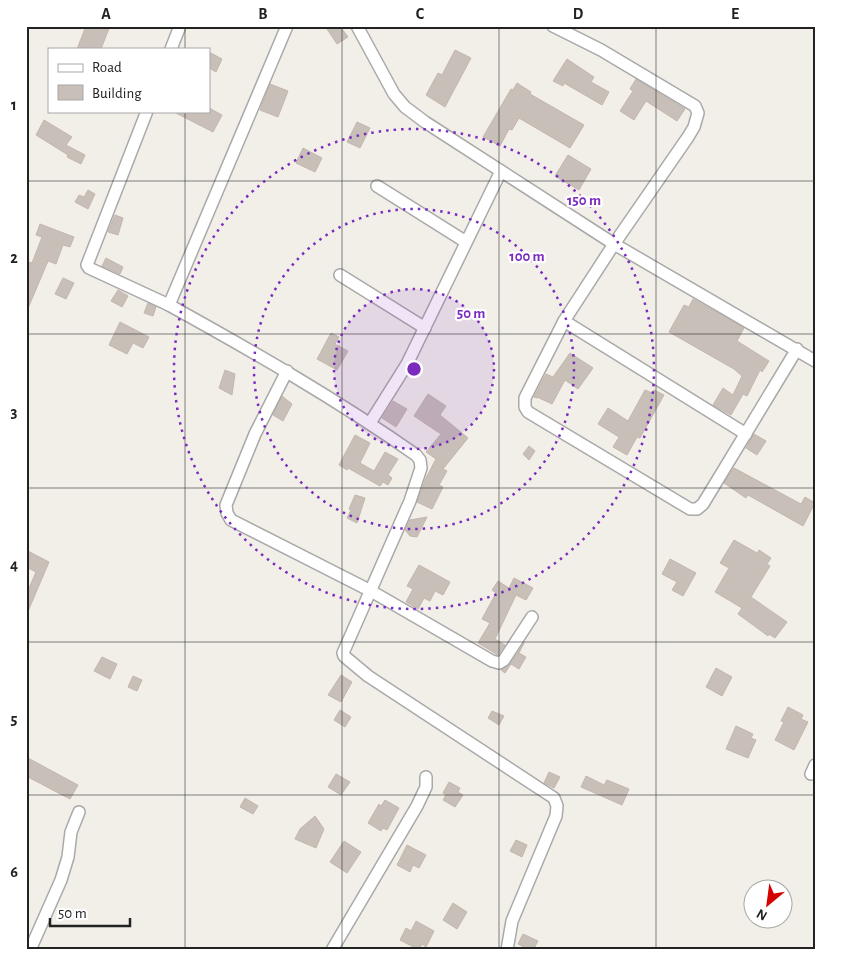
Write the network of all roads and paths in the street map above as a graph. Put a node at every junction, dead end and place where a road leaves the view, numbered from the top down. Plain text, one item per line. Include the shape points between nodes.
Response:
1 (180, 26) edge
2 (287, 26) edge
3 (357, 26) edge
4 (553, 26) edge
5 (171, 48) edge
6 (147, 112) edge
7 (501, 171) junction
8 (377, 186) dead end
9 (466, 242) junction
10 (614, 244) junction
11 (340, 275) dead end
12 (169, 305) junction
13 (564, 321) junction
14 (425, 328) junction
15 (797, 349) junction
16 (815, 361) edge
17 (287, 371) junction
18 (370, 423) junction
19 (746, 434) junction
20 (371, 591) junction
21 (532, 616) dead end
22 (426, 777) dead end
23 (79, 812) dead end
24 (30, 950) edge
25 (332, 950) edge
26 (506, 950) edge

1 - 5 street
2 - 12 street
3 - 7 street via 394,94 405,107
4 - 10 street via 601,50 698,110 688,137
6 - 12 street via 87,265
7 - 9 street
7 - 10 street
8 - 9 street
9 - 14 street
10 - 13 street
10 - 15 street
11 - 14 street
12 - 17 street
13 - 19 street
13 - 19 street via 525,398 528,412 690,509 697,509 703,504
14 - 18 street
15 - 16 street
15 - 19 street
17 - 18 street
17 - 20 street via 255,434 226,505 228,516
18 - 20 street via 416,455 421,468 410,502
20 - 21 street via 499,663
20 - 26 street via 344,656 368,676 554,798 556,816 512,921
22 - 25 street via 426,787 417,806
23 - 24 street via 71,832 61,880

